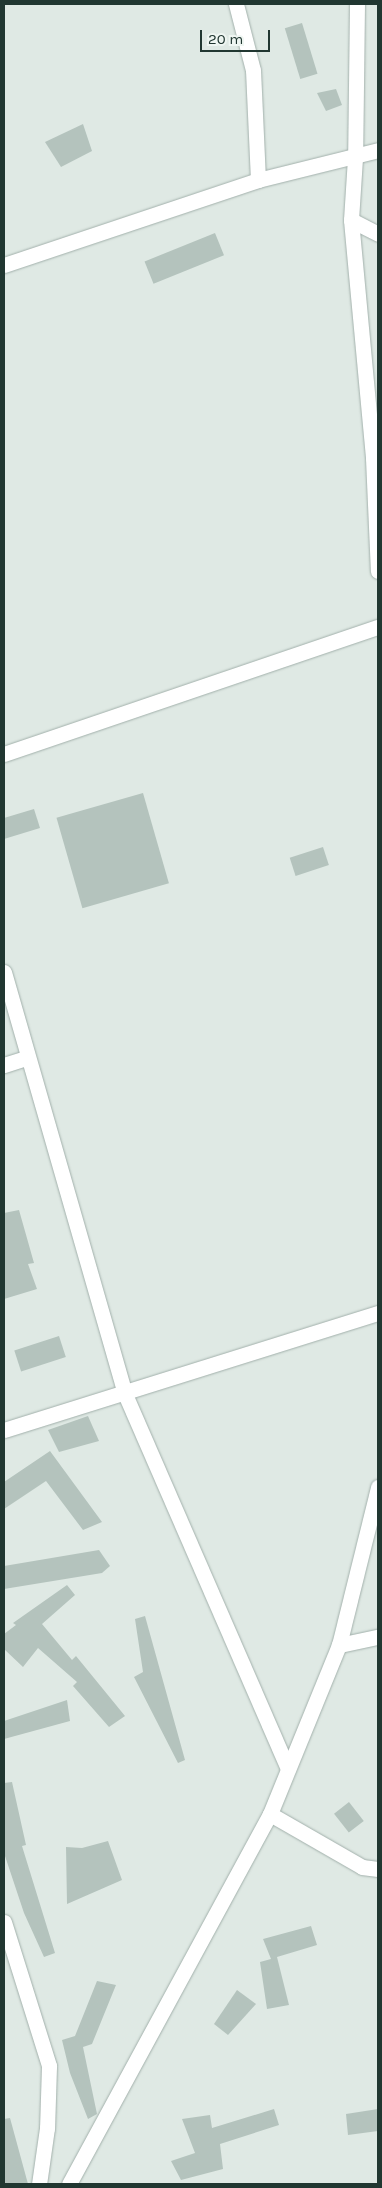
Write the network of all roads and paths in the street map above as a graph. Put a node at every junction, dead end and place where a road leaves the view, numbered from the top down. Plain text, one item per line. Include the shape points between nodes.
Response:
1 (236, 4) edge
2 (356, 4) edge
3 (378, 150) edge
4 (355, 158) junction
5 (258, 180) junction
6 (351, 220) junction
7 (378, 234) edge
8 (4, 265) edge
9 (376, 458) edge
10 (378, 571) edge
11 (378, 627) edge
12 (4, 754) edge
13 (4, 972) edge
14 (28, 1057) junction
15 (4, 1065) edge
16 (378, 1313) edge
17 (125, 1394) junction
18 (4, 1430) edge
19 (378, 1487) edge
20 (378, 1637) edge
21 (339, 1646) junction
22 (288, 1768) junction
23 (270, 1814) junction
24 (378, 1869) edge
25 (4, 1922) edge
26 (39, 2184) edge
27 (69, 2184) edge

1 - 5 street via 253,70
2 - 4 street
3 - 4 street
4 - 5 street
4 - 6 street
5 - 8 street
6 - 7 street
6 - 9 street
9 - 10 street
11 - 12 street
13 - 14 street
14 - 15 street
14 - 17 street
16 - 17 street
17 - 18 street
17 - 22 street
19 - 21 street
20 - 21 street
21 - 22 street
22 - 23 street
23 - 24 street via 362,1867
23 - 27 street
25 - 26 street via 49,2066 47,2128

